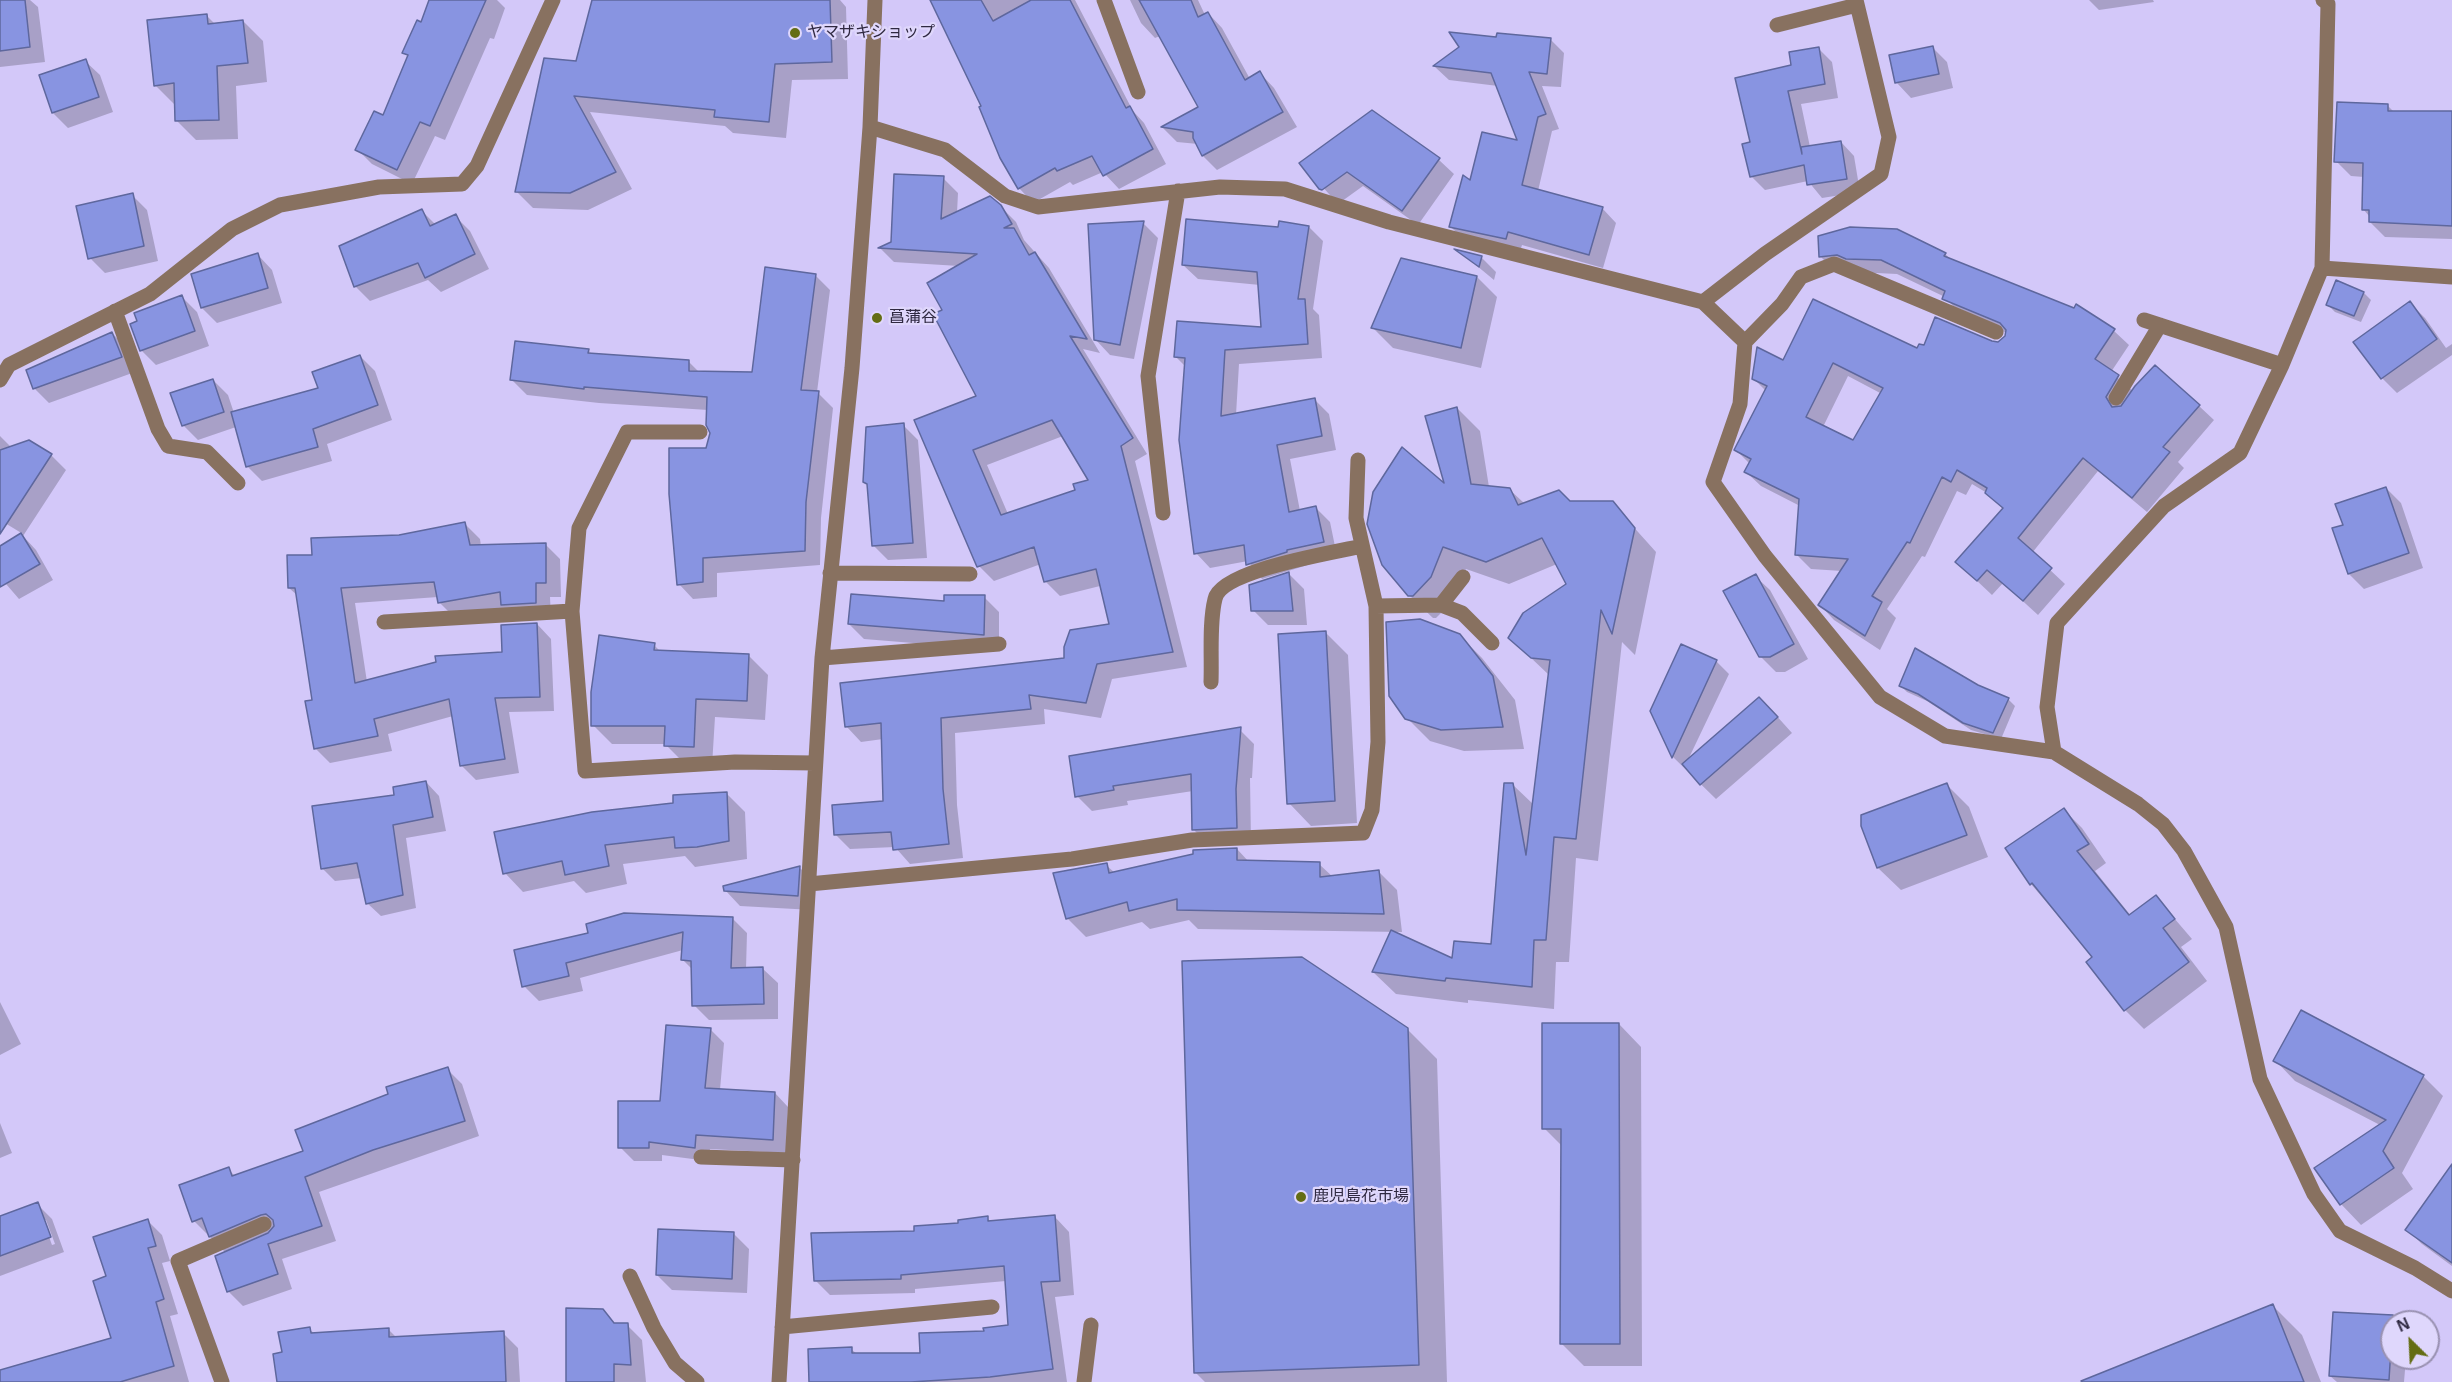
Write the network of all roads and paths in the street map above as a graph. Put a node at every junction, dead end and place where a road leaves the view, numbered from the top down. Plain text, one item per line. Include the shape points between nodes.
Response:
1 (553, 0) edge
2 (875, 0) edge
3 (1104, 0) edge
4 (2323, 0) edge
5 (1857, 2) edge
6 (1777, 25) dead end
7 (1138, 92) dead end
8 (870, 127) junction
9 (1178, 191) junction
10 (2322, 268) junction
11 (2452, 277) edge
12 (1703, 302) junction
13 (116, 311) junction
14 (2144, 320) dead end
15 (2160, 325) junction
16 (1996, 332) dead end
17 (1745, 342) junction
18 (2282, 365) junction
19 (0, 380) edge
20 (2116, 398) dead end
21 (700, 432) dead end
22 (1358, 460) dead end
23 (238, 483) dead end
24 (1163, 513) dead end
25 (1362, 546) junction
26 (830, 573) junction
27 (970, 574) dead end
28 (1463, 577) dead end
29 (1440, 605) junction
30 (1376, 606) junction
31 (572, 611) junction
32 (384, 622) dead end
33 (1492, 643) dead end
34 (999, 644) dead end
35 (822, 658) junction
36 (1211, 682) dead end
37 (2054, 752) junction
38 (815, 763) junction
39 (808, 884) junction
40 (701, 1157) dead end
41 (793, 1160) junction
42 (264, 1224) dead end
43 (630, 1276) dead end
44 (2452, 1291) edge
45 (992, 1307) dead end
46 (1091, 1325) dead end
47 (782, 1327) junction
48 (222, 1382) edge
49 (697, 1382) edge
50 (778, 1382) edge
51 (1084, 1382) edge

1 - 13 street via 477,166 462,184 379,187 280,205 232,229 150,294
2 - 8 street
3 - 7 street
4 - 10 street via 2328,4
5 - 6 street
5 - 12 street via 1888,137 1881,174 1764,254
8 - 9 street via 945,150 1005,196 1038,207
8 - 26 street via 852,368
9 - 12 street via 1220,187 1285,189 1389,222
9 - 24 street via 1148,376
10 - 11 street
10 - 18 street
12 - 17 street
13 - 19 street via 9,365
13 - 23 street via 158,429 168,446 207,452
14 - 15 street
15 - 18 street
15 - 20 street
16 - 17 street via 1834,264 1800,277 1782,304
17 - 37 street via 1740,404 1713,482 1765,556 1880,697 1946,736
18 - 37 street via 2240,453 2164,506 2057,623 2047,707
21 - 31 street via 627,432 579,528
22 - 25 street via 1356,518
25 - 30 street
25 - 36 street via 1266,568 1225,584 1215,598
26 - 27 street
26 - 35 street
28 - 29 street
29 - 30 street
29 - 33 street via 1462,613
30 - 39 street via 1378,742 1372,810 1363,833 1192,840 1072,859
31 - 32 street
31 - 38 street via 585,771 735,762
34 - 35 street
35 - 38 street
37 - 44 street via 2138,804 2163,824 2184,851 2226,927 2260,1079 2314,1194 2340,1231
38 - 39 street
39 - 41 street
40 - 41 street
41 - 47 street
42 - 48 street via 178,1262
43 - 49 street via 675,1363
45 - 47 street
46 - 51 street
47 - 50 street

